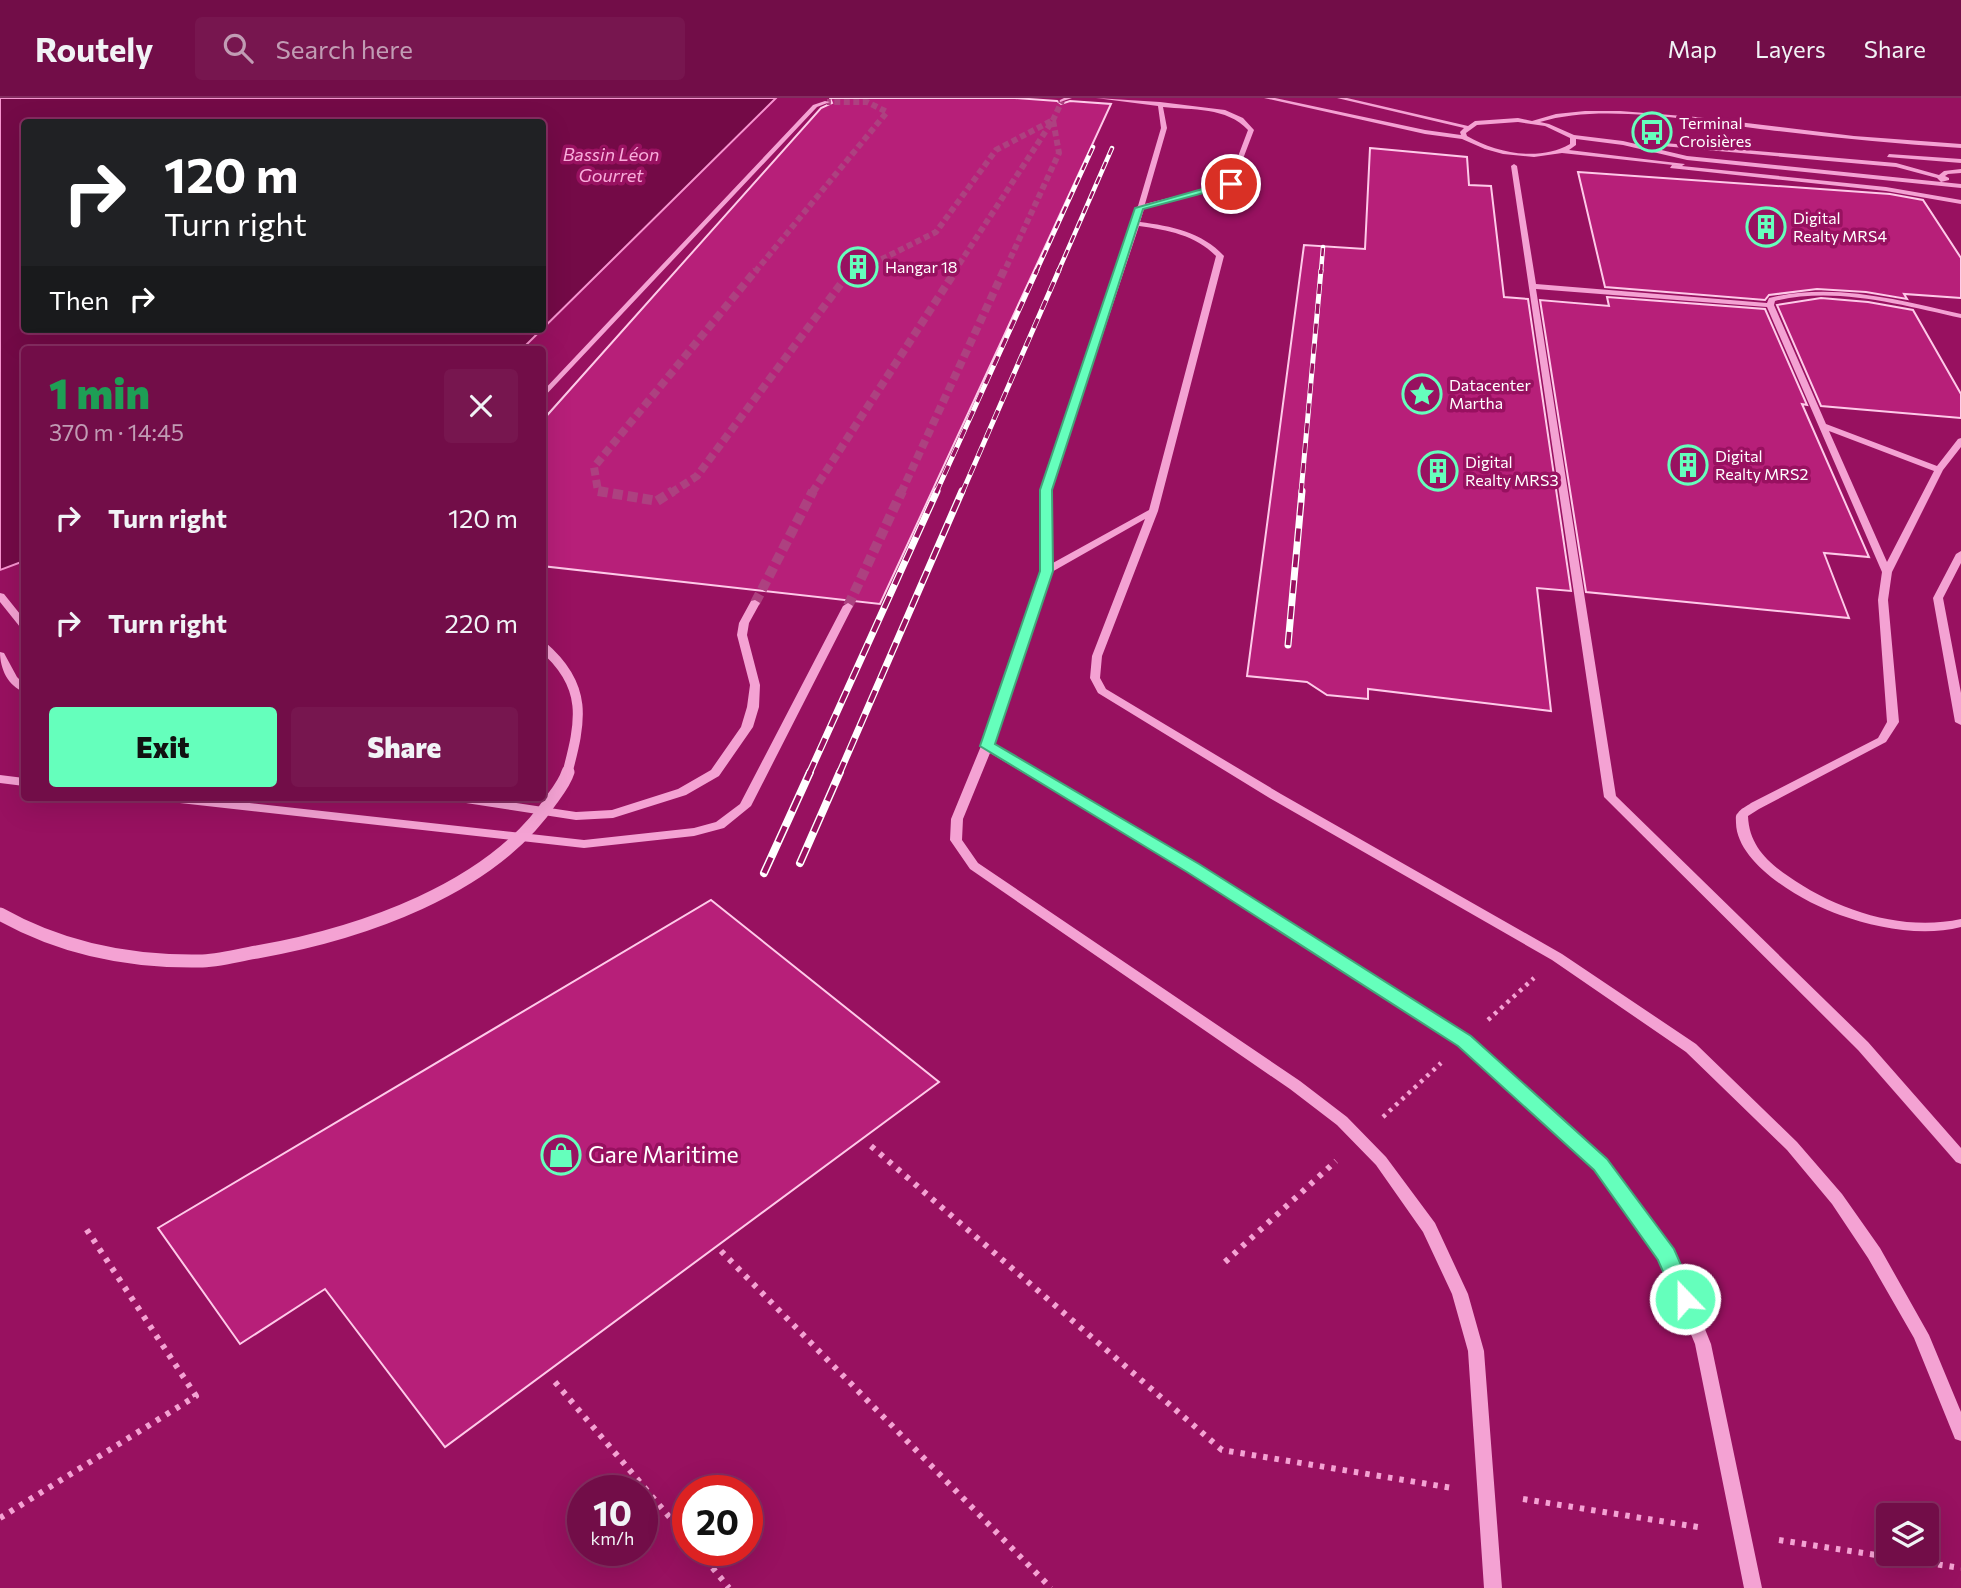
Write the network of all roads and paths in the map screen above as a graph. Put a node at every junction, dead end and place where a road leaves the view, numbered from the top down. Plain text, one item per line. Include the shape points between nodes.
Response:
1 (1099, 98) edge
2 (1267, 98) edge
3 (1340, 98) edge
4 (827, 102) dead end
5 (1160, 104) junction
6 (1534, 122) junction
7 (1466, 127) junction
8 (1464, 137) junction
9 (1573, 137) junction
10 (1623, 143) junction
11 (1961, 146) edge
12 (1484, 148) junction
13 (1563, 151) junction
14 (1554, 153) junction
15 (1617, 157) junction
16 (1961, 161) edge
17 (1514, 166) junction
18 (1961, 171) edge
19 (1941, 181) junction
20 (1961, 184) edge
21 (1959, 194) edge
22 (1961, 202) edge
23 (1139, 208) junction
24 (1136, 224) junction
25 (1532, 286) junction
26 (1770, 305) junction
27 (1961, 316) edge
28 (546, 393) edge
29 (1822, 425) junction
30 (1961, 440) edge
31 (1939, 470) junction
32 (1153, 511) junction
33 (1961, 554) edge
34 (1046, 571) junction
35 (1887, 572) junction
36 (0, 596) edge
37 (755, 603) tunnel mouth
38 (848, 606) tunnel mouth
39 (21, 621) edge
40 (546, 649) edge
41 (0, 655) edge
42 (21, 686) edge
43 (1961, 722) edge
44 (987, 746) junction
45 (0, 779) edge
46 (21, 782) edge
47 (198, 801) edge
48 (477, 801) edge
49 (0, 914) edge
50 (1961, 922) edge
51 (1557, 957) junction
52 (1465, 1041) junction
53 (1360, 1139) junction
54 (871, 1146) dead end
55 (1961, 1158) edge
56 (85, 1227) dead end
57 (721, 1251) dead end
58 (1225, 1262) dead end
59 (555, 1382) dead end
60 (1961, 1433) edge
61 (1487, 1493) junction
62 (0, 1518) edge
63 (672, 1520) edge
64 (1742, 1534) junction
65 (711, 1566) edge
66 (1961, 1568) edge
67 (729, 1588) edge
68 (1051, 1588) edge
69 (1493, 1588) edge
70 (1753, 1588) edge

1 - 5 lane
2 - 8 lane
3 - 7 lane
4 - 28 lane via 815,106
5 - 23 lane via 1164,128
5 - 23 lane via 1225,112 1251,130 1231,184
6 - 7 lane via 1494,120
6 - 9 lane
6 - 11 lane via 1574,110 1616,108 1790,131
7 - 8 lane
8 - 12 lane
9 - 10 lane
9 - 13 lane via 1573,145
10 - 16 lane via 1695,140
10 - 19 lane via 1688,158
10 - 19 lane via 1896,164
12 - 14 lane
12 - 17 lane
13 - 14 lane
13 - 15 lane
14 - 17 lane
15 - 21 lane
15 - 22 lane
17 - 25 lane
18 - 19 lane via 1946,172
19 - 20 lane
19 - 21 lane
23 - 24 lane
24 - 32 lane via 1186,233 1211,245 1220,256
24 - 34 lane via 1046,490
25 - 26 lane
25 - 55 lane via 1610,797 1863,1046
26 - 27 lane via 1783,296 1805,294 1881,299
26 - 29 lane
29 - 31 lane
29 - 35 lane
30 - 31 lane
31 - 35 lane
32 - 34 lane
32 - 51 lane via 1097,656 1095,678 1101,691
33 - 43 lane via 1938,598
34 - 44 lane
35 - 50 lane via 1883,600 1892,722 1882,740 1755,806 1742,815 1739,827 1752,853 1791,886 1844,912 1901,925 1952,926
36 - 39 lane
37 - 48 lane via 742,635 755,685 753,707 747,727 715,773 682,792 613,814 576,816
38 - 47 lane via 746,806 707,829 584,844
40 - 49 lane, bridge via 572,682 580,716 578,750 561,787 537,822 495,859 395,915 265,952 195,962 83,951 26,931
41 - 42 lane
44 - 52 lane via 1193,868
44 - 53 lane via 957,819 957,840 974,866 1295,1085
45 - 46 lane
51 - 52 path
51 - 60 lane via 1690,1048 1801,1156 1874,1253 1921,1335
52 - 53 path
52 - 64 lane via 1601,1165 1667,1255 1703,1344
53 - 58 path
53 - 61 lane via 1429,1228 1460,1294 1476,1350
54 - 61 path via 1222,1450
56 - 62 path via 196,1396
57 - 68 path
59 - 63 path
61 - 64 path
61 - 69 lane
64 - 66 path
64 - 70 lane
65 - 67 path

